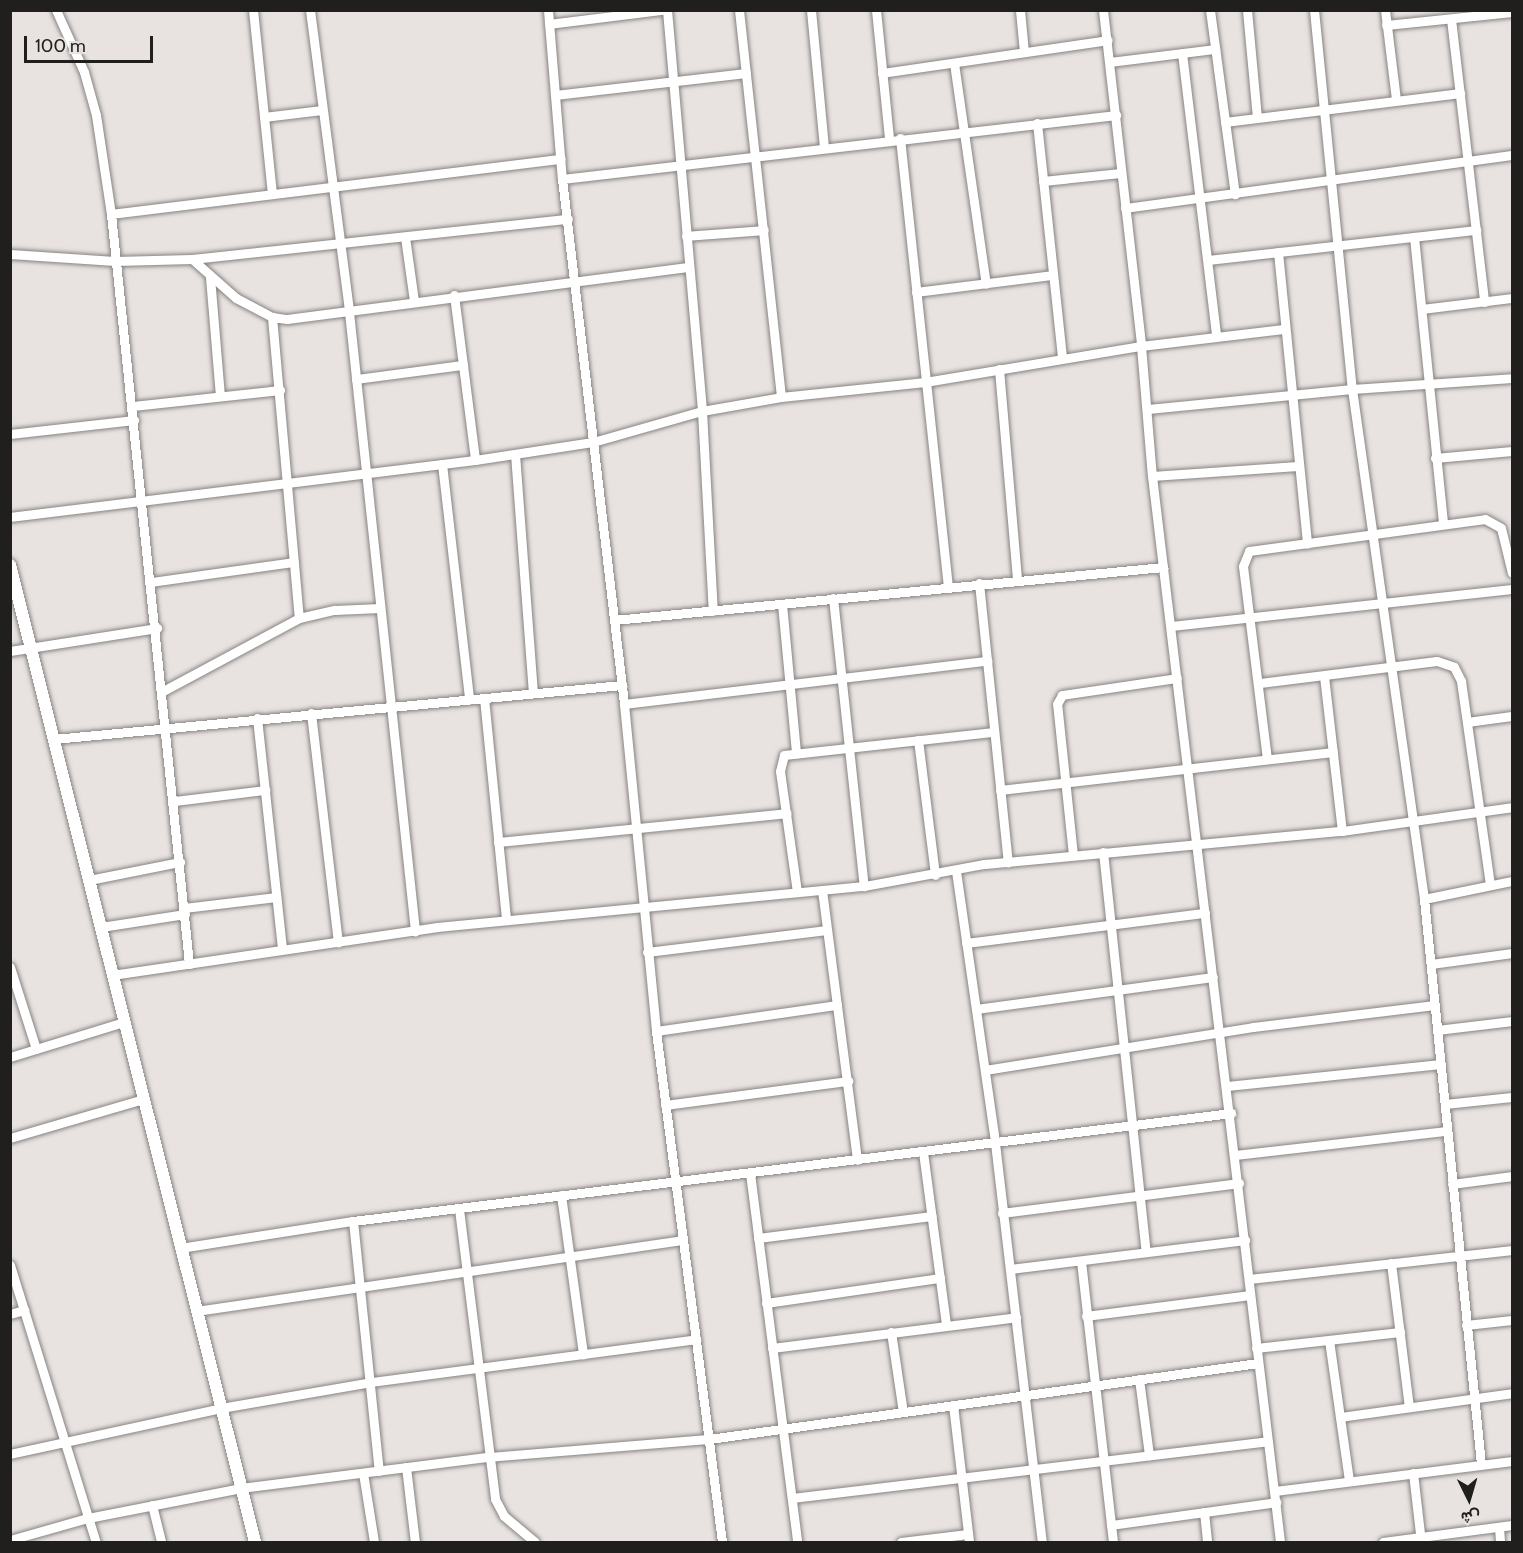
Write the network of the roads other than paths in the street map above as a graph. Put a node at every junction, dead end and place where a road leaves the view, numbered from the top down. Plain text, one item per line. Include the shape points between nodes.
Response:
1 (56, 10) edge
2 (253, 10) edge
3 (310, 10) edge
4 (548, 10) edge
5 (662, 10) edge
6 (667, 10) edge
7 (739, 10) edge
8 (811, 10) edge
9 (876, 10) edge
10 (1020, 10) edge
11 (1103, 10) edge
12 (1210, 10) edge
13 (1247, 10) edge
14 (1314, 10) edge
15 (1385, 10) edge
16 (1512, 12) edge
17 (1451, 19) junction
18 (549, 24) junction
19 (1386, 25) junction
20 (1108, 40) junction
21 (1215, 49) junction
22 (1024, 52) junction
23 (1182, 53) junction
24 (1110, 62) junction
25 (954, 63) junction
26 (746, 73) junction
27 (882, 73) junction
28 (674, 81) junction
29 (1460, 93) junction
30 (555, 95) junction
31 (1395, 100) junction
32 (1324, 108) junction
33 (322, 110) junction
34 (1116, 115) junction
35 (264, 117) junction
36 (1257, 117) junction
37 (1225, 122) junction
38 (1037, 123) junction
39 (963, 131) junction
40 (900, 138) junction
41 (889, 139) junction
42 (824, 147) junction
43 (1512, 155) edge
44 (757, 156) junction
45 (561, 159) junction
46 (1468, 161) junction
47 (681, 166) junction
48 (1121, 173) junction
49 (562, 179) junction
50 (1043, 181) junction
51 (1333, 181) junction
52 (331, 187) junction
53 (272, 194) junction
54 (1235, 194) junction
55 (1201, 198) junction
56 (1125, 208) junction
57 (111, 214) junction
58 (568, 219) junction
59 (764, 230) junction
60 (1476, 230) junction
61 (686, 236) junction
62 (405, 237) junction
63 (1414, 237) junction
64 (338, 245) junction
65 (1339, 246) junction
66 (1278, 252) junction
67 (10, 254) edge
68 (192, 259) junction
69 (1208, 260) junction
70 (115, 261) junction
71 (688, 267) junction
72 (1053, 275) junction
73 (210, 277) junction
74 (576, 280) junction
75 (986, 284) junction
76 (916, 292) junction
77 (454, 295) junction
78 (1512, 298) edge
79 (414, 301) junction
80 (1484, 302) junction
81 (1422, 309) junction
82 (349, 312) junction
83 (272, 316) junction
84 (1283, 329) junction
85 (1216, 336) junction
86 (1141, 346) junction
87 (1062, 358) junction
88 (463, 365) junction
89 (999, 369) junction
90 (1512, 378) edge
91 (356, 379) junction
92 (925, 382) junction
93 (1426, 384) junction
94 (1352, 389) junction
95 (280, 390) junction
96 (1290, 395) junction
97 (220, 396) junction
98 (781, 397) junction
99 (133, 406) junction
100 (1148, 409) junction
101 (702, 411) junction
102 (134, 420) junction
103 (10, 434) edge
104 (593, 442) junction
105 (1512, 451) edge
106 (515, 454) junction
107 (1435, 458) junction
108 (475, 460) junction
109 (442, 464) junction
110 (1299, 466) junction
111 (366, 474) junction
112 (1152, 476) junction
113 (289, 483) junction
114 (142, 501) junction
115 (10, 517) edge
116 (1443, 524) junction
117 (1372, 536) junction
118 (1307, 544) junction
119 (294, 562) junction
120 (10, 565) edge
121 (1163, 567) junction
122 (1512, 573) edge
123 (1017, 580) junction
124 (151, 582) junction
125 (979, 583) junction
126 (948, 586) junction
127 (1512, 589) edge
128 (833, 598) junction
129 (1382, 603) junction
130 (782, 604) junction
131 (380, 608) junction
132 (713, 611) junction
133 (298, 618) junction
134 (1252, 619) junction
135 (614, 620) junction
136 (1171, 626) junction
137 (157, 628) junction
138 (31, 645) junction
139 (10, 651) edge
140 (987, 661) junction
141 (1391, 668) junction
142 (842, 676) junction
143 (1324, 676) junction
144 (1177, 678) junction
145 (1260, 683) junction
146 (789, 684) junction
147 (622, 685) junction
148 (164, 691) junction
149 (533, 693) junction
150 (484, 698) junction
151 (469, 699) junction
152 (624, 704) junction
153 (391, 706) junction
154 (310, 713) junction
155 (1512, 716) edge
156 (257, 718) junction
157 (1467, 722) junction
158 (167, 726) junction
159 (994, 732) junction
160 (54, 739) junction
161 (918, 740) junction
162 (850, 747) junction
163 (1333, 752) junction
164 (796, 753) junction
165 (1267, 759) junction
166 (1188, 767) junction
167 (1066, 782) junction
168 (265, 790) junction
169 (1000, 790) junction
170 (175, 801) junction
171 (1512, 807) edge
172 (1479, 812) junction
173 (787, 813) junction
174 (1412, 822) junction
175 (635, 828) junction
176 (1342, 831) junction
177 (498, 842) junction
178 (1196, 842) junction
179 (1103, 852) junction
180 (1073, 855) junction
181 (180, 862) junction
182 (1008, 862) junction
183 (956, 871) junction
184 (935, 875) junction
185 (89, 880) junction
186 (1512, 881) edge
187 (1490, 885) junction
188 (864, 886) junction
189 (822, 890) junction
190 (797, 892) junction
191 (276, 897) junction
192 (1424, 899) junction
193 (642, 906) junction
194 (184, 911) junction
195 (1205, 913) junction
196 (506, 920) junction
197 (1110, 925) junction
198 (100, 927) junction
199 (827, 930) junction
200 (415, 931) junction
201 (338, 942) junction
202 (966, 944) junction
203 (282, 949) junction
204 (647, 952) junction
205 (1512, 953) edge
206 (189, 964) junction
207 (1431, 964) junction
208 (10, 968) edge
209 (112, 975) junction
210 (1213, 978) junction
211 (1118, 991) junction
212 (837, 1005) junction
213 (1435, 1005) junction
214 (976, 1009) junction
215 (1512, 1021) edge
216 (124, 1022) junction
217 (1437, 1030) junction
218 (656, 1031) junction
219 (1221, 1034) junction
220 (36, 1049) junction
221 (1124, 1050) junction
222 (10, 1057) edge
223 (1441, 1064) junction
224 (985, 1070) junction
225 (848, 1081) junction
226 (1227, 1086) junction
227 (1512, 1097) edge
228 (143, 1099) junction
229 (1444, 1104) junction
230 (664, 1105) junction
231 (1231, 1113) junction
232 (1134, 1126) junction
233 (1447, 1131) junction
234 (10, 1138) edge
235 (994, 1143) junction
236 (923, 1152) junction
237 (1235, 1155) junction
238 (857, 1160) junction
239 (750, 1173) junction
240 (1512, 1176) edge
241 (675, 1181) junction
242 (1239, 1183) junction
243 (1452, 1184) junction
244 (1140, 1195) junction
245 (561, 1196) junction
246 (459, 1209) junction
247 (1002, 1213) junction
248 (932, 1216) junction
249 (353, 1221) junction
250 (758, 1238) junction
251 (682, 1240) junction
252 (1245, 1240) junction
253 (180, 1248) junction
254 (1512, 1250) edge
255 (1146, 1252) junction
256 (569, 1255) junction
257 (1459, 1256) junction
258 (1081, 1260) junction
259 (1391, 1263) junction
260 (10, 1265) edge
261 (466, 1269) junction
262 (1010, 1269) junction
263 (940, 1278) junction
264 (1249, 1279) junction
265 (360, 1285) junction
266 (1250, 1295) junction
267 (766, 1303) junction
268 (24, 1310) junction
269 (196, 1311) junction
270 (10, 1314) edge
271 (1086, 1316) junction
272 (1016, 1317) junction
273 (1512, 1320) edge
274 (946, 1325) junction
275 (1466, 1325) junction
276 (891, 1332) junction
277 (1400, 1332) junction
278 (696, 1340) junction
279 (1329, 1340) junction
280 (1256, 1347) junction
281 (772, 1348) junction
282 (583, 1354) junction
283 (1258, 1363) junction
284 (478, 1367) junction
285 (1139, 1379) junction
286 (371, 1382) junction
287 (1094, 1386) junction
288 (1512, 1393) edge
289 (1026, 1395) junction
290 (1473, 1399) junction
291 (953, 1405) junction
292 (1409, 1407) junction
293 (221, 1408) junction
294 (903, 1412) junction
295 (1340, 1417) junction
296 (783, 1429) junction
297 (709, 1439) junction
298 (65, 1440) junction
299 (1268, 1441) junction
300 (10, 1454) edge
301 (1149, 1455) junction
302 (488, 1457) junction
303 (1102, 1460) junction
304 (1512, 1461) edge
305 (1481, 1464) junction
306 (406, 1467) junction
307 (1034, 1469) junction
308 (379, 1471) junction
309 (363, 1473) junction
310 (1413, 1473) junction
311 (961, 1478) junction
312 (1348, 1481) junction
313 (241, 1488) junction
314 (1275, 1491) junction
315 (792, 1498) junction
316 (1276, 1502) junction
317 (152, 1505) junction
318 (1204, 1512) junction
319 (88, 1518) junction
320 (1111, 1525) junction
321 (1512, 1525) edge
322 (1499, 1527) junction
323 (968, 1538) edge
324 (10, 1540) edge
325 (1420, 1540) edge
326 (96, 1542) edge
327 (161, 1542) edge
328 (255, 1542) edge
329 (374, 1542) edge
330 (415, 1542) edge
331 (535, 1542) edge
332 (722, 1542) edge
333 (798, 1542) edge
334 (901, 1542) edge
335 (1042, 1542) edge
336 (1113, 1542) edge
337 (1207, 1542) edge
338 (1280, 1542) edge
339 (1383, 1542) edge
340 (1500, 1542) edge

1 - 57 street via 84,72 96,115
2 - 35 street
3 - 33 street
4 - 18 street
5 - 18 street
6 - 28 street
7 - 26 street
8 - 42 street
9 - 27 street
10 - 22 street
11 - 20 street
12 - 21 street
13 - 36 street
14 - 32 street
15 - 19 street
16 - 17 street
17 - 19 street
17 - 29 street
18 - 30 street
19 - 31 street
20 - 22 street
20 - 24 street
21 - 23 street
21 - 37 street
22 - 25 street
23 - 24 street
23 - 55 street
24 - 34 street
25 - 27 street
25 - 39 street
26 - 28 street
26 - 44 street
27 - 41 street
28 - 30 street
28 - 47 street
29 - 31 street
29 - 46 street
30 - 45 street
31 - 32 street
32 - 36 street
32 - 51 street
33 - 35 street
33 - 52 street
34 - 38 street
34 - 48 street
35 - 53 street
36 - 37 street
37 - 54 street
38 - 39 street
38 - 50 street
39 - 40 street
39 - 75 street
40 - 41 street
40 - 76 street
41 - 42 street
42 - 44 street
43 - 46 street
44 - 47 street
44 - 59 street
45 - 49 street
45 - 52 street
46 - 51 street
46 - 60 street
47 - 49 street
47 - 61 street
48 - 50 street
48 - 56 street
49 - 58 street
50 - 72 street
51 - 54 street
51 - 65 street
52 - 53 street
52 - 64 street
53 - 57 street
54 - 55 street
55 - 56 street
55 - 69 street
56 - 86 street
57 - 70 street
58 - 62 street
58 - 74 street
59 - 61 street
59 - 98 street
60 - 63 street
60 - 80 street
61 - 71 street
62 - 64 street
62 - 79 street
63 - 65 street
63 - 81 street
64 - 68 street
64 - 82 street
65 - 66 street
65 - 94 street
66 - 69 street
66 - 84 street
67 - 70 street
68 - 70 street
68 - 73 street
69 - 85 street
70 - 99 street
71 - 74 street
71 - 101 street
72 - 75 street
72 - 87 street
73 - 83 street via 236,298
73 - 97 street
74 - 77 street
74 - 104 street
75 - 76 street
76 - 92 street
77 - 79 street
77 - 88 street
78 - 80 street
79 - 82 street
80 - 81 street
81 - 93 street
82 - 83 street via 305,318
82 - 91 street
83 - 95 street
84 - 85 street
84 - 96 street
85 - 86 street
86 - 87 street
86 - 100 street
87 - 89 street
88 - 91 street
88 - 108 street
89 - 92 street
89 - 123 street
90 - 93 street
91 - 111 street
92 - 98 street
92 - 126 street
93 - 94 street
93 - 107 street
94 - 96 street
94 - 117 street
95 - 97 street
95 - 113 street
96 - 100 street
96 - 110 street
97 - 99 street
98 - 101 street
99 - 102 street
100 - 112 street
101 - 104 street
101 - 132 street
102 - 103 street
102 - 114 street
104 - 106 street
104 - 135 street
105 - 107 street
106 - 108 street
106 - 149 street
107 - 116 street
108 - 109 street
109 - 111 street
109 - 151 street
110 - 112 street
110 - 118 street
111 - 113 street
111 - 131 street
112 - 121 street
113 - 114 street
113 - 119 street
114 - 115 street
114 - 124 street
116 - 117 street
116 - 122 street via 1494,522 1501,528
117 - 118 street
117 - 129 street
118 - 134 street via 1249,551 1244,557
119 - 124 street
119 - 133 street
120 - 138 main road
121 - 123 street
121 - 136 street
123 - 125 street
124 - 137 street
125 - 126 street
125 - 140 street
126 - 128 street
127 - 129 street
128 - 130 street
128 - 142 street
129 - 134 street
129 - 141 street
130 - 132 street
130 - 146 street
131 - 133 street via 335,610
131 - 153 street
132 - 135 street
133 - 148 street
134 - 136 street
134 - 145 street
135 - 147 street
136 - 144 street
137 - 138 street
137 - 148 street
138 - 139 street
138 - 160 main road
140 - 142 street
140 - 159 street
141 - 143 street
141 - 157 street via 1448,663 1461,681
141 - 174 street
142 - 146 street
142 - 162 street
143 - 145 street
143 - 163 street
144 - 166 street
144 - 167 street via 1062,695 1058,704
145 - 165 street
146 - 152 street
146 - 164 street
147 - 149 street
147 - 152 street
148 - 158 street
149 - 150 street
150 - 151 street
150 - 177 street
151 - 153 street
152 - 175 street
153 - 154 street
153 - 200 street
154 - 156 street
154 - 201 street
155 - 157 street
156 - 158 street
156 - 168 street
157 - 172 street
158 - 160 street
158 - 170 street
159 - 161 street
159 - 169 street
160 - 185 main road
161 - 162 street
161 - 184 street
162 - 164 street
162 - 188 street
163 - 165 street
163 - 176 street
164 - 173 street via 784,755 780,762
165 - 166 street
166 - 167 street
166 - 178 street
167 - 169 street
167 - 180 street
168 - 170 street
168 - 191 street
169 - 182 street
170 - 181 street
171 - 172 street
172 - 174 street
172 - 187 street
173 - 175 street
173 - 190 street
174 - 176 street
174 - 192 street
175 - 177 street
175 - 193 street
176 - 178 street
177 - 196 street
178 - 179 street
178 - 195 street
179 - 180 street
179 - 197 street
180 - 182 street
181 - 185 street
181 - 194 street
182 - 183 street
183 - 184 street
183 - 202 street
184 - 188 street
185 - 198 main road
186 - 187 street
187 - 192 street
188 - 189 street
189 - 190 street
189 - 199 street
190 - 193 street
191 - 194 street
191 - 203 street
192 - 207 street
193 - 196 street
193 - 204 street
194 - 198 street
194 - 206 street
195 - 197 street
195 - 210 street
196 - 200 street
197 - 202 street
197 - 211 street
198 - 209 main road
199 - 204 street
199 - 212 street
200 - 201 street
201 - 203 street
202 - 214 street
203 - 206 street
204 - 218 street
205 - 207 street
206 - 209 street
207 - 213 street
208 - 220 street
209 - 216 main road
210 - 211 street
210 - 219 street
211 - 214 street
211 - 221 street
212 - 218 street
212 - 225 street
213 - 217 street
213 - 219 street
214 - 224 street
215 - 217 street
216 - 220 street
216 - 228 main road
217 - 223 street
218 - 230 street
219 - 221 street
219 - 226 street
220 - 222 street
221 - 224 street
221 - 232 street
223 - 226 street
223 - 229 street
224 - 235 street
225 - 230 street
225 - 238 street
226 - 231 street
227 - 229 street
228 - 234 street
228 - 253 main road
229 - 233 street
230 - 241 street
231 - 232 street
231 - 237 street
232 - 235 street
232 - 244 street
233 - 237 street
233 - 243 street
235 - 236 street
235 - 247 street
236 - 238 street
236 - 248 street
237 - 242 street
238 - 239 street
239 - 241 street
239 - 250 street
240 - 243 street
241 - 245 street
241 - 251 street
242 - 244 street
242 - 252 street
243 - 257 street
244 - 247 street
244 - 255 street
245 - 246 street
245 - 256 street
246 - 249 street
246 - 261 street
247 - 262 street
248 - 250 street
248 - 263 street
249 - 253 street
249 - 265 street
250 - 267 street
251 - 256 street
251 - 278 street
252 - 255 street
252 - 264 street
253 - 269 main road
254 - 257 street
255 - 258 street
256 - 261 street
256 - 282 street
257 - 259 street
257 - 275 street
258 - 262 street
258 - 271 street
259 - 264 street
259 - 277 street
260 - 268 street
261 - 265 street
261 - 284 street
262 - 272 street
263 - 267 street
263 - 274 street
264 - 266 street
265 - 269 street
265 - 286 street
266 - 271 street
266 - 280 street
267 - 281 street
268 - 270 street
268 - 298 street
269 - 293 main road
271 - 287 street
272 - 274 street
272 - 289 street
273 - 275 street
274 - 276 street
275 - 290 street
276 - 281 street
276 - 294 street
277 - 279 street
277 - 292 street
278 - 282 street
278 - 297 street
279 - 280 street
279 - 295 street
280 - 283 street
281 - 296 street
282 - 284 street
283 - 285 street
283 - 299 street
284 - 286 street
284 - 302 street
285 - 287 street
285 - 301 street
286 - 293 street
286 - 308 street
287 - 289 street
287 - 303 street
288 - 290 street
289 - 291 street
289 - 307 street
290 - 292 street
290 - 305 street
291 - 294 street
291 - 311 street
292 - 295 street
293 - 298 street
293 - 313 main road
294 - 296 street
295 - 312 street
296 - 297 street
296 - 315 street
297 - 302 street
297 - 332 street
298 - 300 street
298 - 319 street
299 - 301 street
299 - 314 street
301 - 303 street
302 - 306 street
302 - 331 street via 498,1509
303 - 307 street
303 - 320 street
304 - 305 street
305 - 310 street
306 - 308 street
306 - 330 street
307 - 311 street
307 - 335 street
308 - 309 street
309 - 313 street
309 - 329 street
310 - 312 street
310 - 325 street
311 - 315 street
311 - 323 street
312 - 314 street
313 - 317 street
313 - 328 main road
314 - 316 street
315 - 333 street
316 - 318 street
316 - 338 street
317 - 319 street
317 - 327 street
318 - 320 street
318 - 337 street
319 - 324 street
319 - 326 street
320 - 336 street
321 - 322 street
322 - 325 street
322 - 340 street
323 - 334 street
325 - 339 street

